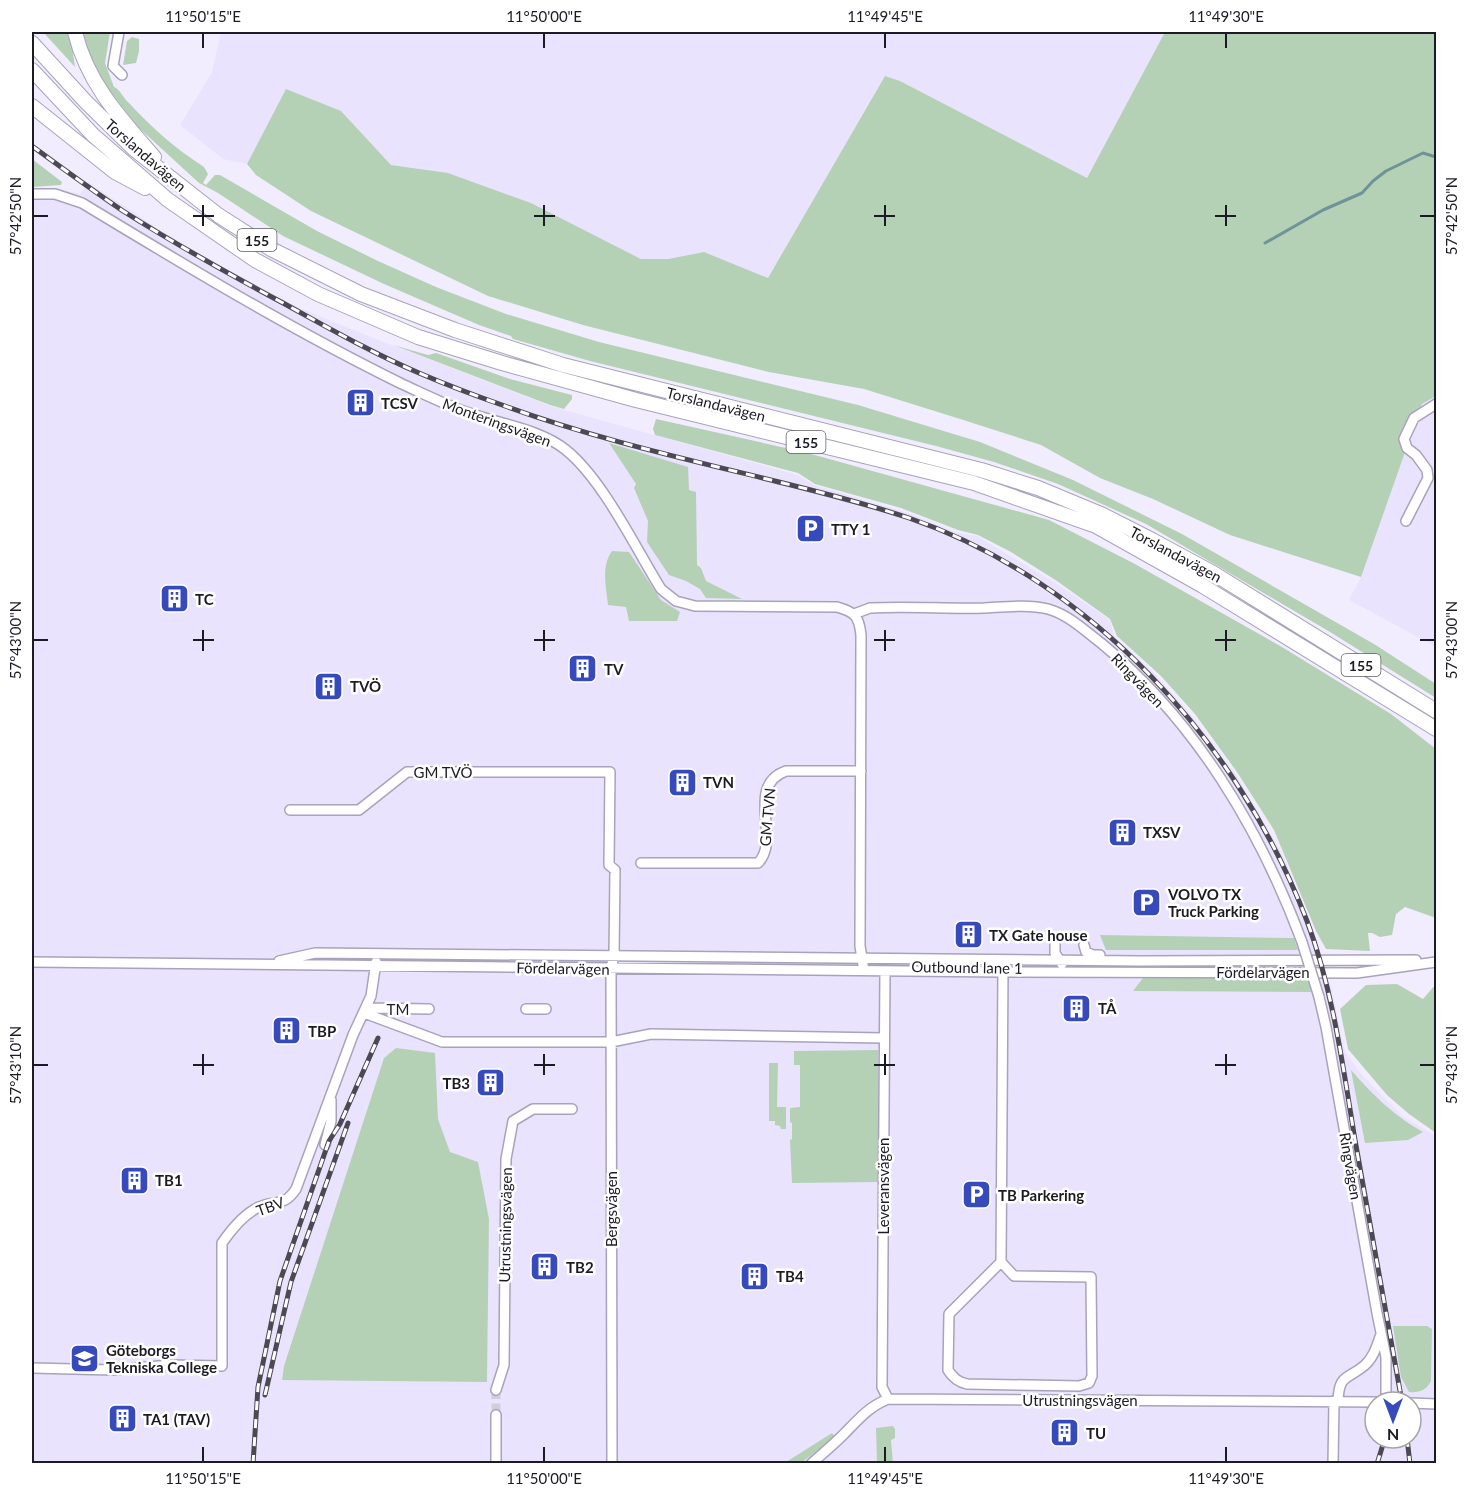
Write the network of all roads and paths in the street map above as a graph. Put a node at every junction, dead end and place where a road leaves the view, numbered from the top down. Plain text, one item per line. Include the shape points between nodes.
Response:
1 (75, 32) edge
2 (119, 32) edge
3 (32, 43) edge
4 (32, 70) edge
5 (122, 75) dead end
6 (32, 106) edge
7 (178, 183) junction
8 (32, 194) edge
9 (168, 200) junction
10 (1437, 404) edge
11 (1406, 521) dead end
12 (854, 614) junction
13 (1378, 694) junction
14 (1437, 711) edge
15 (1437, 729) edge
16 (1437, 741) edge
17 (861, 771) junction
18 (290, 810) dead end
19 (641, 863) dead end
20 (1084, 945) dead end
21 (376, 955) junction
22 (614, 956) junction
23 (1037, 958) junction
24 (1059, 960) junction
25 (1122, 960) junction
26 (1437, 961) edge
27 (32, 962) edge
28 (862, 962) junction
29 (1003, 963) junction
30 (262, 965) junction
31 (376, 966) junction
32 (611, 968) junction
33 (1071, 969) junction
34 (885, 971) junction
35 (1089, 973) junction
36 (429, 1009) dead end
37 (526, 1009) dead end
38 (546, 1009) dead end
39 (365, 1011) junction
40 (884, 1038) junction
41 (611, 1042) junction
42 (335, 1083) junction
43 (572, 1109) dead end
44 (324, 1144) dead end
45 (1000, 1262) junction
46 (1380, 1335) junction
47 (32, 1368) edge
48 (496, 1390) tunnel mouth
49 (1386, 1390) edge
50 (888, 1399) junction
51 (1336, 1401) junction
52 (1363, 1402) edge
53 (496, 1415) tunnel mouth
54 (496, 1464) edge
55 (612, 1464) edge
56 (811, 1464) edge
57 (1334, 1464) edge

1 - 7 main road via 83,61 99,89
2 - 5 street via 113,66
3 - 7 main road, Torslandavägen / 155 via 134,149
4 - 9 main road, Torslandavägen / 155 via 93,135
6 - 9 main road via 115,172
7 - 14 main road, Torslandavägen / 155 via 271,249 361,294 438,324 562,365 981,470 1049,492 1103,515 1213,573
8 - 12 street, Monteringsvägen via 70,197 232,292 402,384 557,443 592,478 661,589 676,602 695,606 837,607
9 - 13 main road, Torslandavägen / 155 via 255,260 295,282 418,337 556,379 974,483 1096,526 1203,586
10 - 11 street via 1414,418 1404,440 1427,470 1428,478
12 - 17 street via 860,621 861,635
12 - 46 street, Ringvägen, bridge via 870,608 1004,607 1047,609 1067,616 1126,664 1207,759 1271,866 1319,997
13 - 15 main road, Torslandavägen / 155
13 - 16 main road
17 - 19 street, GM TVN via 777,774 770,781 766,798 765,849 758,863
17 - 28 street
18 - 22 street, GM TVÖ via 359,810 407,772 610,772 609,865 615,870
20 - 25 street, Fördelarvägen via 1086,952 1093,955 1113,955
21 - 22 street, Fördelarvägen
21 - 30 street, Fördelarvägen via 315,953
21 - 31 street, TBV
22 - 28 street, Fördelarvägen
22 - 32 street, Bergsvägen
23 - 24 street, Fördelarvägen
23 - 24 street via 1055,945
23 - 29 street
23 - 29 street
24 - 25 street, Fördelarvägen
24 - 33 street, Fördelarvägen
25 - 26 street, Fördelarvägen
26 - 35 street, Fördelarvägen via 1357,973
27 - 30 street, Fördelarvägen
28 - 29 street
28 - 29 street, Outbound lane 1
28 - 32 street, Fördelarvägen
28 - 34 street
29 - 33 street, Outbound lane 1
29 - 34 street
29 - 35 street, Fördelarvägen
29 - 45 street
30 - 31 street, Fördelarvägen
31 - 32 street, Fördelarvägen
31 - 39 street, TBV
32 - 41 street, Bergsvägen
33 - 35 street, Fördelarvägen
34 - 40 street, Leveransvägen
36 - 39 street, TM
37 - 38 street
39 - 41 street via 441,1042
39 - 42 street, TBV
40 - 41 street via 651,1034
40 - 50 street, Leveransvägen via 882,1387
41 - 55 street, Bergsvägen
42 - 44 street
42 - 47 street, TBV via 290,1199 251,1212 222,1243 222,1366
43 - 48 street, Utrustningsvägen via 533,1109 513,1121 506,1159 504,1365
45 - 45 street via 949,1314 951,1376 967,1384 1089,1383 1091,1277 1014,1276
46 - 49 street, Ringvägen via 1386,1357
46 - 51 street via 1365,1365 1342,1381
50 - 51 street, Utrustningsvägen
50 - 56 street, Utrustningsvägen via 863,1412
51 - 52 street, Utrustningsvägen
51 - 57 street
53 - 54 street

